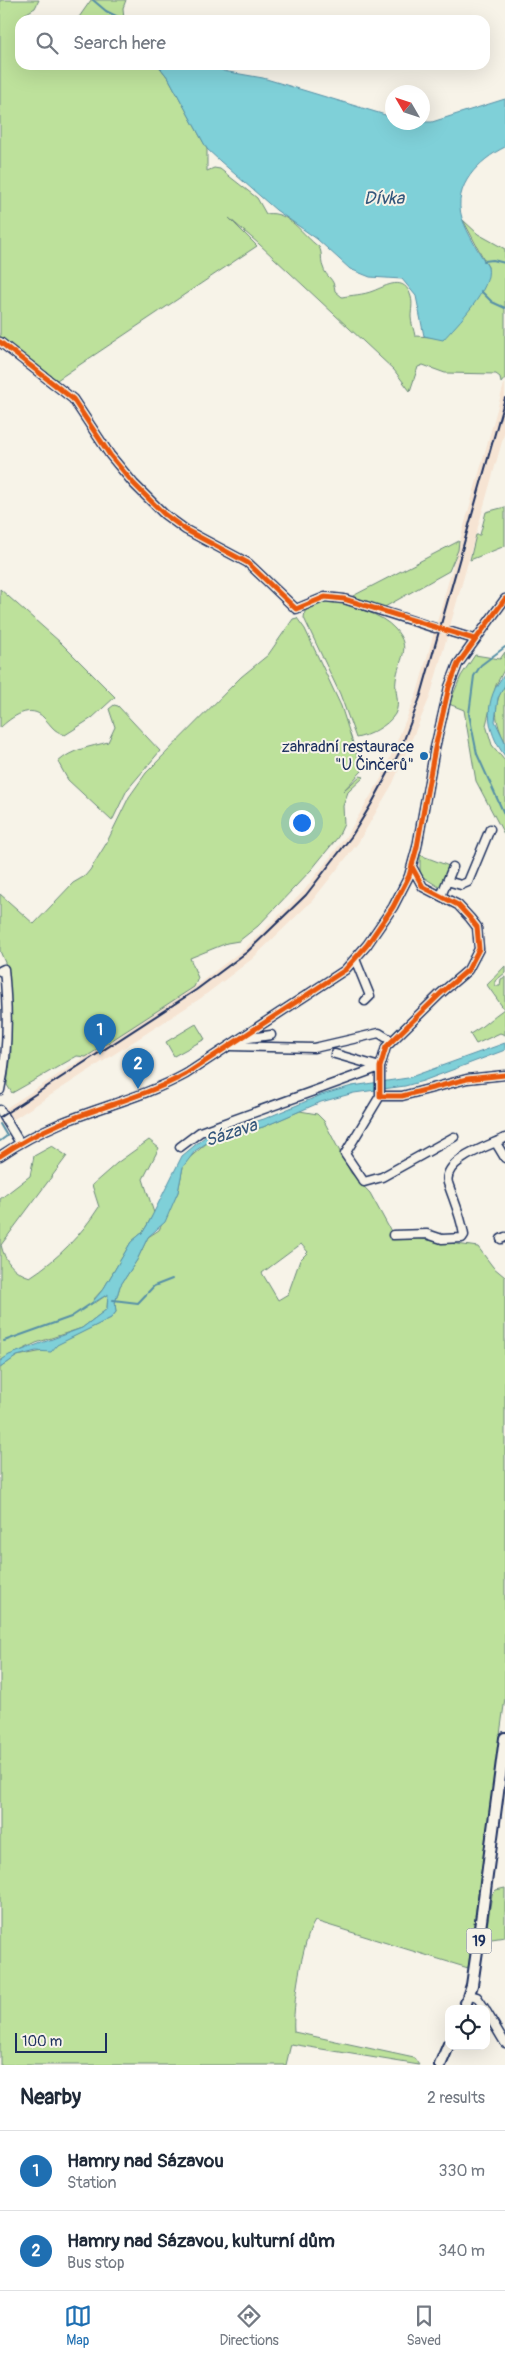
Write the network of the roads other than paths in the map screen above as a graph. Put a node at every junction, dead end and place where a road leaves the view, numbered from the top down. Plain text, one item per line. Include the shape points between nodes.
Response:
1 (0, 342) edge
2 (505, 598) edge
3 (435, 628) tunnel mouth
4 (451, 632) tunnel mouth
5 (474, 639) junction
6 (490, 829) dead end
7 (453, 867) dead end
8 (412, 868) junction
9 (447, 881) junction
10 (441, 896) junction
11 (355, 959) junction
12 (0, 971) edge
13 (365, 1001) dead end
14 (271, 1035) dead end
15 (240, 1040) junction
16 (392, 1041) junction
17 (231, 1046) junction
18 (335, 1054) dead end
19 (380, 1067) junction
20 (505, 1076) edge
21 (0, 1090) edge
22 (380, 1094) junction
23 (0, 1110) edge
24 (454, 1137) dead end
25 (505, 1138) edge
26 (20, 1143) junction
27 (496, 1143) junction
28 (180, 1148) dead end
29 (0, 1156) edge
30 (505, 1158) edge
31 (393, 1235) dead end
32 (505, 1738) edge
33 (470, 1995) junction
34 (466, 2005) edge
35 (482, 2005) edge
36 (490, 2017) edge
37 (505, 2043) edge
38 (446, 2050) edge
39 (440, 2065) edge

1 - 3 street via 73,399 116,462 164,514 186,530 248,563 296,609 325,597 344,599
2 - 5 street
4 - 5 street
5 - 8 street via 458,664 443,708
6 - 9 street via 468,882 461,885
7 - 9 street
8 - 10 street via 423,887
8 - 11 street via 393,907
9 - 10 street
10 - 16 street via 458,905 477,926 480,949 468,970
11 - 13 street via 370,996
11 - 15 street via 333,979
12 - 21 street via 4,969 7,999 5,1065
14 - 15 street
15 - 17 street
16 - 17 street via 379,1033 314,1048
16 - 19 street via 386,1047
17 - 26 street via 164,1086 62,1123
18 - 19 street
19 - 22 street
19 - 28 street via 200,1132
20 - 22 street via 467,1079 402,1096
22 - 24 street via 344,1154 364,1182 382,1177
23 - 26 street
25 - 27 street
26 - 29 street
27 - 30 street
27 - 31 street via 464,1158 448,1173 461,1216 462,1238
32 - 33 main road, 19
33 - 34 main road, 19
33 - 35 street
36 - 37 street
38 - 39 main road

